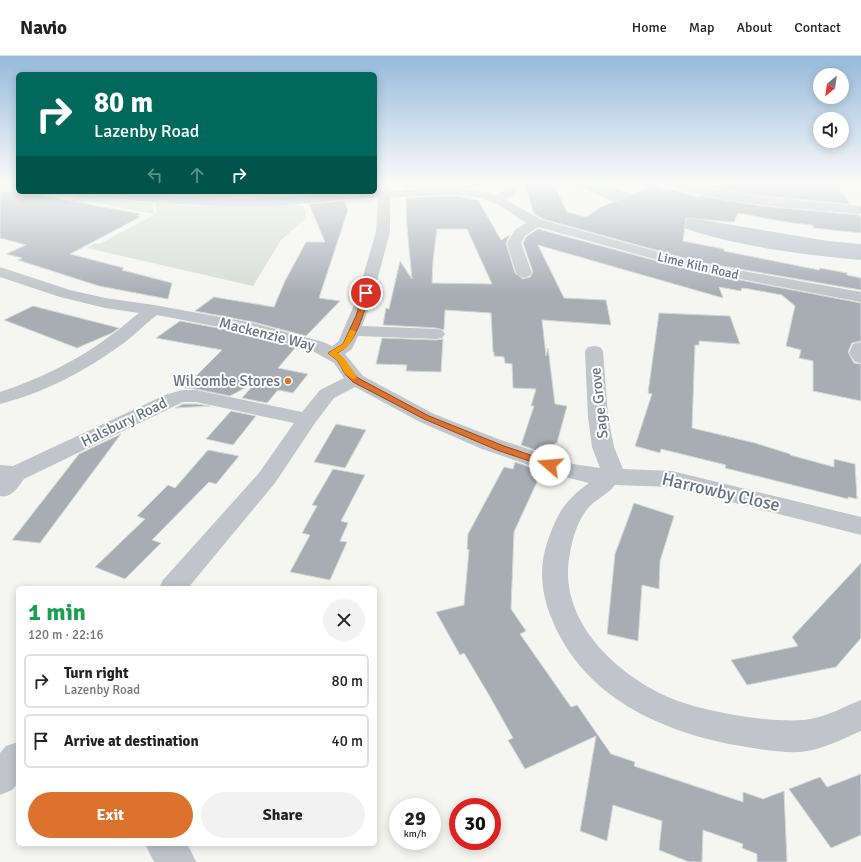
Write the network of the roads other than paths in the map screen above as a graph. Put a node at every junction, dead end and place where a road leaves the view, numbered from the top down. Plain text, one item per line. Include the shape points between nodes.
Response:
1 (383, 220) edge
2 (530, 220) edge
3 (537, 223) junction
4 (0, 272) edge
5 (524, 273) dead end
6 (861, 297) edge
7 (154, 310) junction
8 (353, 331) junction
9 (436, 334) dead end
10 (861, 347) edge
11 (594, 349) dead end
12 (331, 353) junction
13 (861, 358) edge
14 (356, 380) junction
15 (0, 398) edge
16 (307, 419) junction
17 (609, 477) junction
18 (6, 478) edge
19 (861, 526) edge
20 (174, 586) edge
21 (861, 715) edge
22 (16, 760) edge
23 (0, 778) edge
24 (165, 846) edge
25 (177, 862) edge

1 - 8 street via 383,232
2 - 3 street, Lime Kiln Road
3 - 5 street via 514,238
3 - 6 street, Lime Kiln Road via 698,267
4 - 7 street, Mackenzie Way via 66,294
7 - 12 street, Mackenzie Way via 253,328 311,344
7 - 15 street via 112,344 82,363 55,378
8 - 9 street
8 - 12 street via 346,345
10 - 13 street via 858,354
11 - 17 street, Sage Grove via 598,417
12 - 14 street, Mackenzie Way via 341,360
14 - 16 street via 327,394
14 - 17 street, Mackenzie Way via 426,418 490,444 568,471
16 - 18 street, Halsbury Road via 196,396 182,396
16 - 20 street via 267,478
17 - 19 street, Harrowby Close via 654,476 672,479
17 - 21 street via 584,498 571,514 556,552 554,567 557,598 566,622 577,642 606,672 627,690 648,702 684,718 728,728 773,735 811,735
22 - 23 street
24 - 25 street

